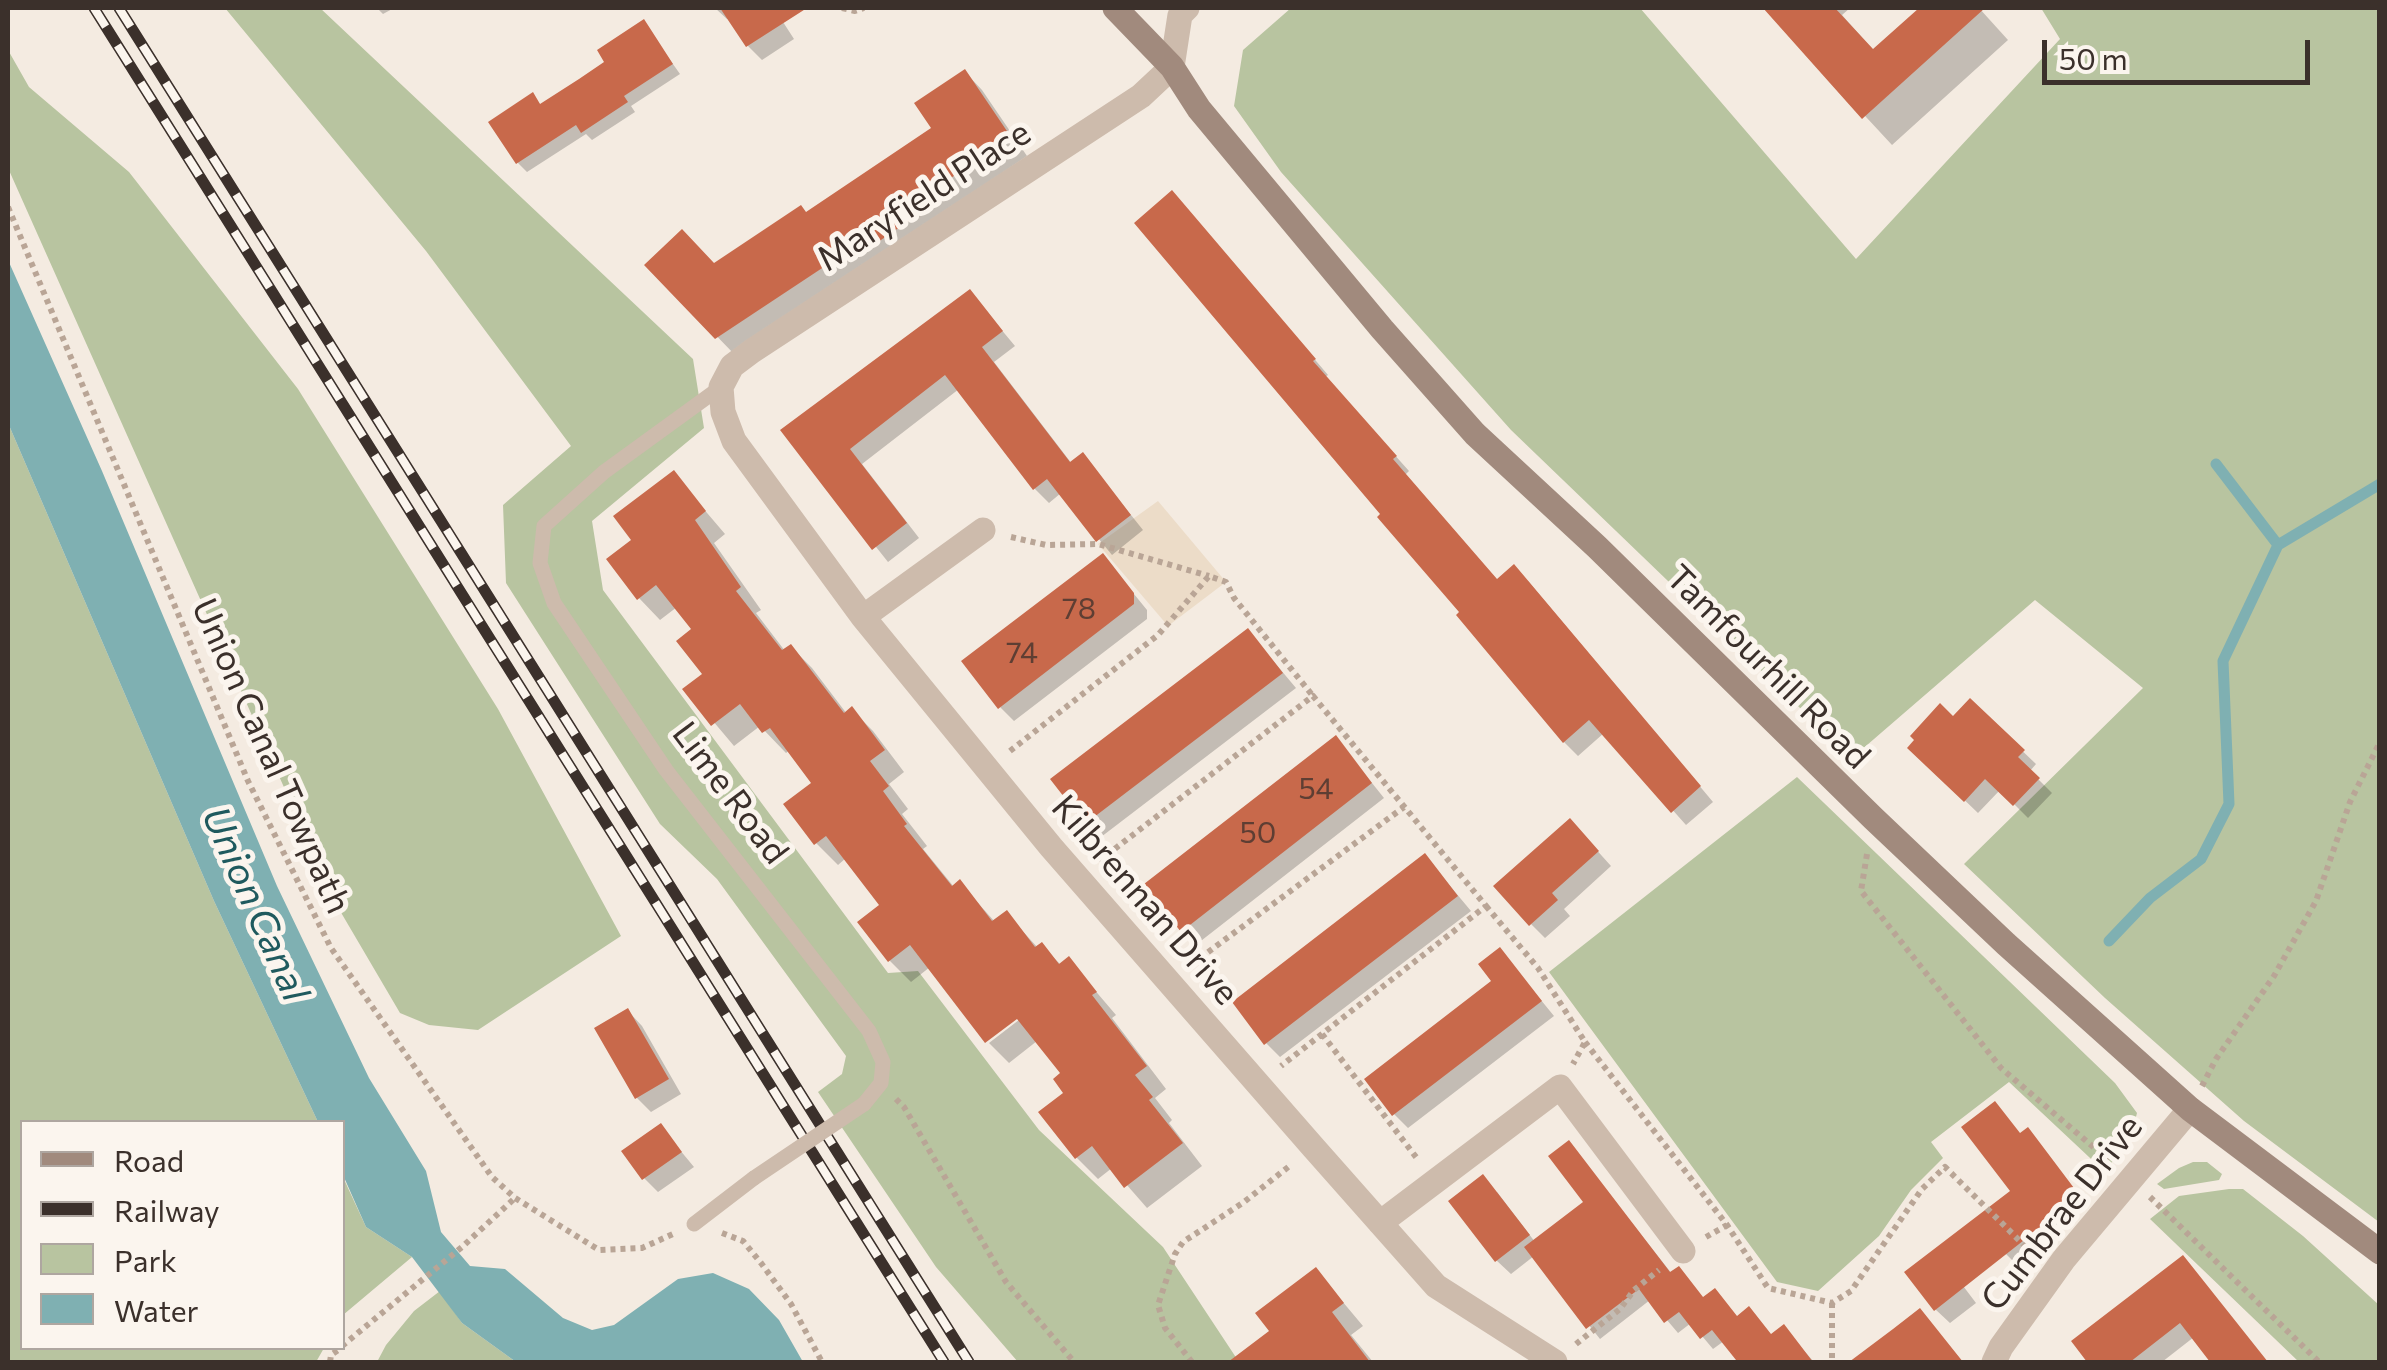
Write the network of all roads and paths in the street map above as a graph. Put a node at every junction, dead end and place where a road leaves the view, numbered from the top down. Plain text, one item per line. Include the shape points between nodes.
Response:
1 (842, 8) edge
2 (864, 8) edge
3 (1115, 8) edge
4 (1186, 8) edge
5 (1172, 68) junction
6 (8, 207) edge
7 (721, 387) junction
8 (984, 530) dead end
9 (1046, 546) dead end
10 (1209, 576) junction
11 (863, 618) junction
12 (1314, 696) junction
13 (2380, 742) edge
14 (987, 769) junction
15 (1404, 806) junction
16 (1872, 818) junction
17 (1078, 877) junction
18 (1486, 906) junction
19 (1169, 981) junction
20 (1322, 1034) junction
21 (1585, 1042) junction
22 (1308, 1044) dead end
23 (881, 1084) junction
24 (1560, 1087) junction
25 (2190, 1109) junction
26 (1313, 1147) junction
27 (1424, 1167) dead end
28 (2130, 1178) junction
29 (515, 1198) junction
30 (1380, 1223) junction
31 (694, 1224) junction
32 (1727, 1224) junction
33 (1683, 1250) junction
34 (2380, 1252) edge
35 (2054, 1273) junction
36 (1832, 1303) junction
37 (345, 1344) edge
38 (1563, 1356) edge
39 (822, 1362) edge
40 (1074, 1362) edge
41 (1192, 1362) edge
42 (1832, 1362) edge
43 (1994, 1362) edge
44 (2320, 1362) edge

1 - 2 path
3 - 5 main road, Tamfourhill Road
4 - 5 street
5 - 7 street, Maryfield Place via 1141,96 752,350 732,366
5 - 16 main road, Tamfourhill Road via 1199,109 1475,434
6 - 29 path, Union Canal Towpath via 248,781 323,931 492,1178
7 - 11 street, Kilbrennan Drive via 734,441
7 - 23 lane, Lime Road via 604,472 544,526 540,563 554,603 666,770 869,1031 882,1062
8 - 11 street
9 - 10 path via 1098,544
10 - 12 path via 1226,582
10 - 14 path via 1158,635
11 - 14 street, Kilbrennan Drive
12 - 15 path
12 - 17 path
13 - 25 path via 2350,802 2316,901
14 - 17 street, Kilbrennan Drive
15 - 18 path
15 - 19 path
16 - 25 main road, Tamfourhill Road
16 - 28 path via 1862,891 2001,1068
17 - 19 street, Kilbrennan Drive
18 - 20 path
18 - 21 path via 1538,968
19 - 26 street, Kilbrennan Drive
20 - 22 path
20 - 27 path
21 - 24 path
21 - 32 path
23 - 31 lane, bridge via 864,1104
23 - 40 path via 904,1107 1006,1282
24 - 30 street
24 - 33 street
25 - 28 street, Cumbrae Drive
25 - 34 main road, Tamfourhill Road
26 - 30 street, Kilbrennan Drive
26 - 41 path via 1175,1254 1158,1305 1165,1328
28 - 35 street, Cumbrae Drive
28 - 44 path
29 - 31 path, Union Canal Towpath via 599,1250 642,1248
29 - 37 path
30 - 38 street, Kilbrennan Drive via 1436,1286
31 - 39 path via 743,1241
32 - 33 path
32 - 36 path via 1768,1288
33 - 38 path
35 - 36 path via 1945,1166 1850,1290
35 - 43 street, Cumbrae Drive
36 - 42 path

